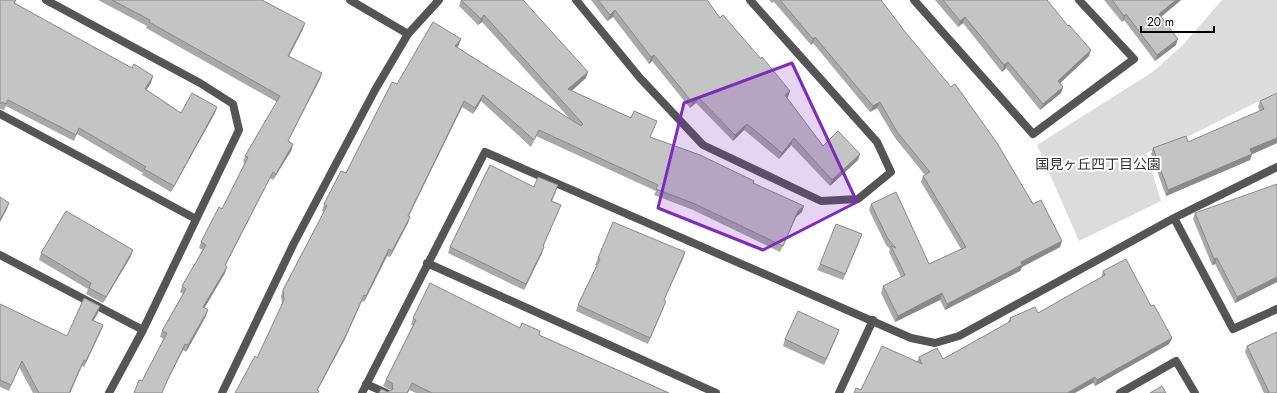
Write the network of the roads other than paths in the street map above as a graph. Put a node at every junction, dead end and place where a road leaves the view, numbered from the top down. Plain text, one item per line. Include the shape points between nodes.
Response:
1 (46, 0) edge
2 (350, 0) edge
3 (439, 0) edge
4 (576, 0) edge
5 (750, 0) edge
6 (914, 0) edge
7 (1079, 0) edge
8 (408, 34) junction
9 (0, 114) edge
10 (1277, 167) edge
11 (1174, 218) junction
12 (196, 219) junction
13 (0, 255) edge
14 (427, 263) junction
15 (1277, 309) edge
16 (873, 320) junction
17 (143, 330) junction
18 (366, 384) junction
19 (109, 393) edge
20 (222, 393) edge
21 (362, 393) edge
22 (386, 393) edge
23 (716, 393) edge
24 (839, 393) edge
25 (1120, 393) edge
26 (1195, 393) edge

1 - 12 street via 200,83 233,104 239,130
2 - 8 street
3 - 8 street
4 - 5 street via 640,78 703,145 821,201 858,199 891,172 877,142
6 - 7 street via 1033,134 1134,59
8 - 20 street via 375,90 294,243
9 - 12 street
10 - 11 street
11 - 15 street via 1233,329
11 - 16 street via 959,336 935,343 911,338
12 - 17 street
13 - 17 street
14 - 16 street via 485,152
14 - 18 street
14 - 23 street
16 - 24 street
17 - 19 street
18 - 21 street
18 - 22 street
25 - 26 street via 1176,361

